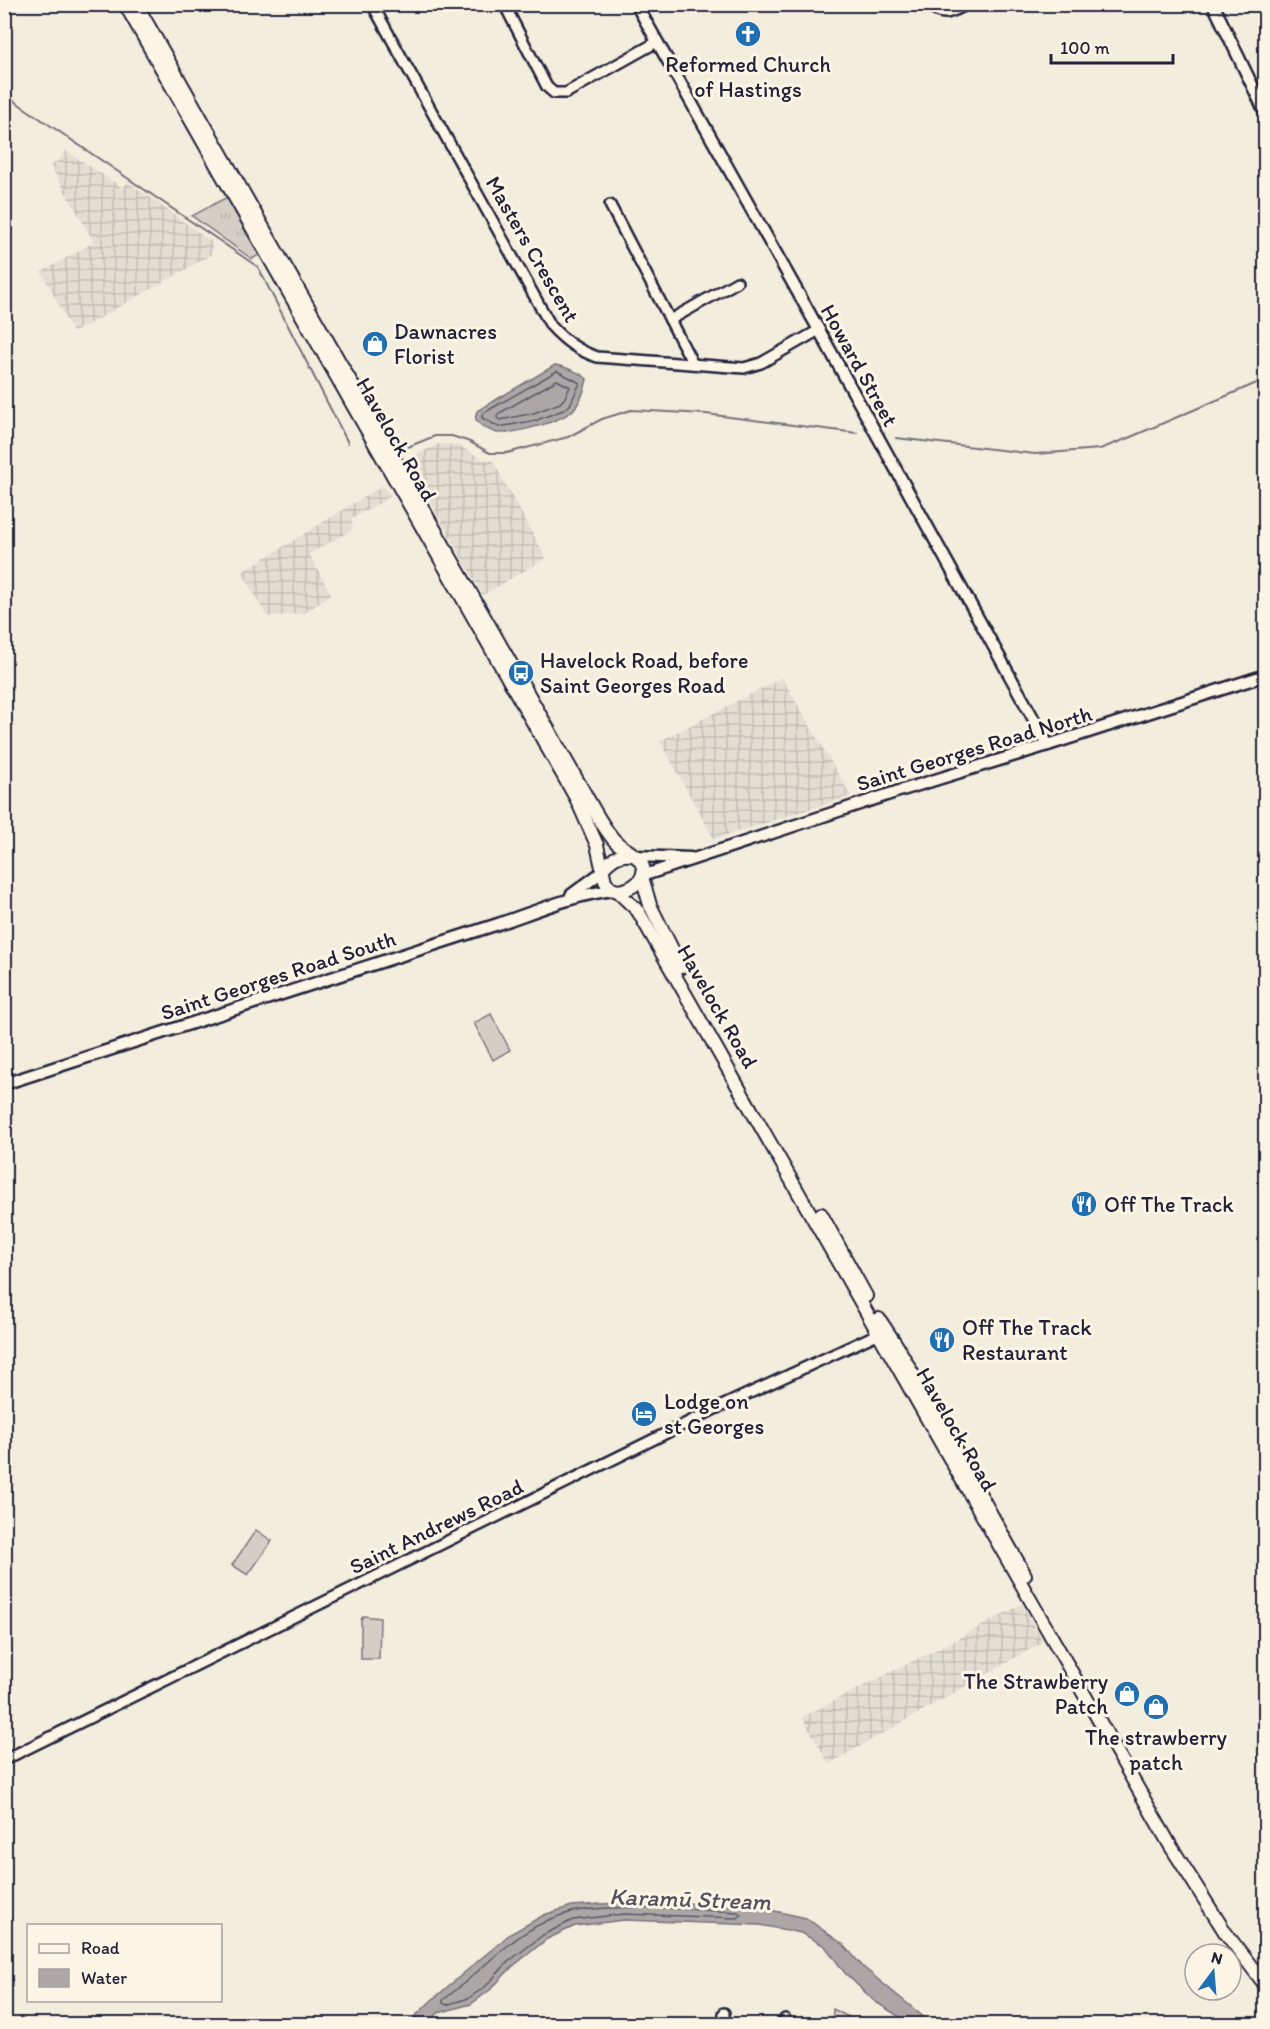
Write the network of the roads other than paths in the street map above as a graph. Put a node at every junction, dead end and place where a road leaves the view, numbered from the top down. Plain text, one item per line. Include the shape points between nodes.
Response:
1 (125, 4) edge
2 (136, 4) edge
3 (372, 4) edge
4 (504, 4) edge
5 (636, 4) edge
6 (929, 4) edge
7 (968, 4) edge
8 (1213, 4) edge
9 (657, 42) junction
10 (1266, 114) edge
11 (610, 205) dead end
12 (737, 282) dead end
13 (670, 320) junction
14 (819, 330) junction
15 (693, 364) junction
16 (1266, 675) edge
17 (1048, 745) junction
18 (633, 855) junction
19 (694, 858) junction
20 (602, 871) junction
21 (642, 877) junction
22 (615, 891) junction
23 (563, 901) junction
24 (4, 1084) edge
25 (882, 1332) junction
26 (4, 1760) edge
27 (1266, 1984) edge
28 (724, 2013) dead end
29 (724, 2025) edge

1 - 20 main road, Havelock Road via 576,798 594,837
2 - 18 main road, Havelock Road via 581,787 613,840
3 - 15 street, Masters Crescent via 551,326 567,343 597,357
4 - 9 street via 547,87 554,93 566,93
5 - 9 street, Howard Street
6 - 7 street via 937,12 948,14
8 - 10 street
9 - 14 street, Howard Street
11 - 13 street
12 - 13 street
13 - 15 street
14 - 15 street, Masters Crescent via 761,363 744,368
14 - 17 street, Howard Street
16 - 17 street, Saint Georges Road North
17 - 19 street, Saint Georges Road North
18 - 19 street, Saint Georges Road North
18 - 20 main road via 616,857
18 - 21 main road via 641,863
19 - 21 street, Saint Georges Road North
20 - 22 main road
20 - 23 street, Saint Georges Road South
21 - 22 main road via 630,889
21 - 25 main road, Havelock Road via 650,905 674,954
22 - 23 street, Saint Georges Road South
22 - 25 main road, Havelock Road via 638,911
23 - 24 street, Saint Georges Road South
25 - 26 street, Saint Andrews Road via 713,1410
25 - 27 main road, Havelock Road via 1177,1844
28 - 29 street

